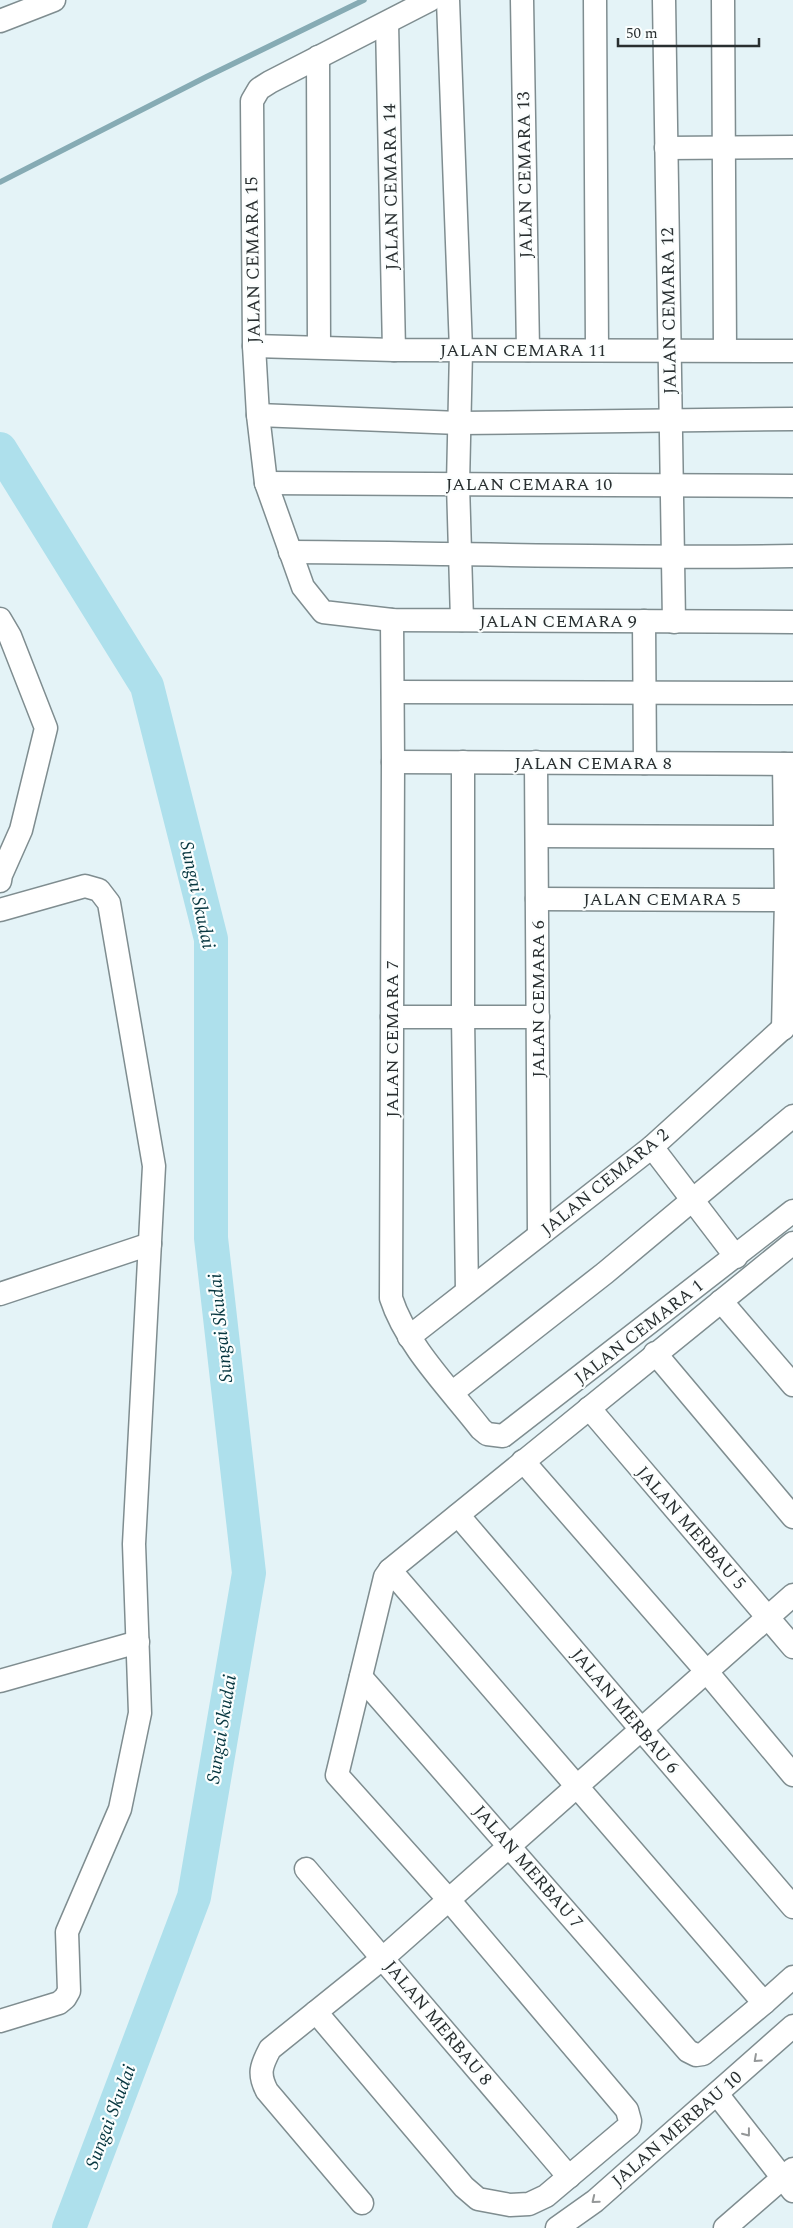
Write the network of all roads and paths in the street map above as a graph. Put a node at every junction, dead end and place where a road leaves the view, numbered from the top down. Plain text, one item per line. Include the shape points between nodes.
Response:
1 (54, 0) edge
2 (430, 0) edge
3 (448, 0) edge
4 (522, 0) edge
5 (595, 0) edge
6 (664, 0) edge
7 (723, 0) edge
8 (0, 22) edge
9 (387, 23) junction
10 (318, 57) junction
11 (793, 147) edge
12 (666, 148) junction
13 (724, 148) junction
14 (254, 346) junction
15 (319, 347) junction
16 (669, 349) junction
17 (394, 350) junction
18 (461, 350) junction
19 (528, 350) junction
20 (597, 350) junction
21 (725, 350) junction
22 (793, 351) edge
23 (258, 415) junction
24 (793, 419) edge
25 (671, 420) junction
26 (459, 423) junction
27 (266, 483) junction
28 (458, 484) junction
29 (672, 485) junction
30 (793, 486) edge
31 (290, 552) junction
32 (461, 553) junction
33 (793, 556) edge
34 (673, 558) junction
35 (323, 612) joint
36 (0, 619) edge
37 (392, 620) junction
38 (462, 620) junction
39 (644, 621) junction
40 (674, 622) junction
41 (793, 622) edge
42 (393, 692) junction
43 (644, 693) junction
44 (793, 693) edge
45 (393, 762) junction
46 (463, 762) junction
47 (536, 762) junction
48 (645, 763) junction
49 (789, 764) edge
50 (536, 836) junction
51 (785, 837) junction
52 (0, 881) edge
53 (537, 899) junction
54 (786, 900) junction
55 (0, 910) edge
56 (463, 1017) junction
57 (538, 1017) junction
58 (392, 1018) junction
59 (788, 1024) edge
60 (793, 1116) edge
61 (652, 1147) junction
62 (693, 1201) junction
63 (793, 1211) edge
64 (539, 1235) junction
65 (150, 1244) junction
66 (791, 1249) edge
67 (736, 1257) junction
68 (467, 1291) junction
69 (0, 1294) edge
70 (721, 1301) junction
71 (408, 1337) junction
72 (655, 1354) junction
73 (793, 1385) edge
74 (453, 1392) junction
75 (588, 1408) junction
76 (481, 1429) joint
77 (523, 1461) junction
78 (458, 1515) junction
79 (793, 1517) edge
80 (390, 1570) junction
81 (793, 1595) edge
82 (767, 1617) junction
83 (138, 1642) junction
84 (793, 1647) edge
85 (707, 1672) junction
86 (361, 1677) junction
87 (0, 1680) edge
88 (641, 1730) junction
89 (793, 1775) edge
90 (578, 1786) junction
91 (510, 1847) junction
92 (306, 1870) dead end
93 (449, 1900) junction
94 (793, 1907) edge
95 (383, 1958) junction
96 (793, 1977) edge
97 (764, 2003) junction
98 (316, 2012) junction
99 (0, 2021) edge
100 (793, 2026) edge
101 (717, 2094) junction
102 (569, 2177) junction
103 (790, 2179) edge
104 (362, 2203) dead end
105 (557, 2228) edge
106 (725, 2228) edge

1 - 8 street
2 - 9 street, JALAN CEMARA 15
3 - 18 street
4 - 19 street, JALAN CEMARA 13
5 - 20 street
6 - 12 street, JALAN CEMARA 12
7 - 13 street
9 - 10 street, JALAN CEMARA 15
9 - 17 street, JALAN CEMARA 14
10 - 14 street, JALAN CEMARA 15 via 259,89 252,101
10 - 15 street
11 - 13 street
12 - 13 street
12 - 16 street, JALAN CEMARA 12
13 - 21 street
14 - 15 street, JALAN CEMARA 11
14 - 23 street, JALAN CEMARA 15
15 - 17 street, JALAN CEMARA 11
16 - 20 street, JALAN CEMARA 11
16 - 21 street, JALAN CEMARA 11
16 - 25 street, JALAN CEMARA 12
17 - 18 street, JALAN CEMARA 11
18 - 19 street, JALAN CEMARA 11
18 - 26 street
19 - 20 street, JALAN CEMARA 11
21 - 22 street, JALAN CEMARA 11
23 - 26 street
23 - 27 street, JALAN CEMARA 15
24 - 25 street
25 - 26 street
25 - 29 street, JALAN CEMARA 12
26 - 28 street
27 - 28 street, JALAN CEMARA 10
27 - 31 street, JALAN CEMARA 15
28 - 29 street, JALAN CEMARA 10
28 - 32 street
29 - 30 street, JALAN CEMARA 10
29 - 34 street, JALAN CEMARA 12
31 - 32 street
31 - 35 street, JALAN CEMARA 15 via 302,587
32 - 34 street
32 - 38 street
33 - 34 street
34 - 40 street, JALAN CEMARA 12
35 - 37 street, JALAN CEMARA 9
36 - 52 street via 10,636 46,728 21,830
37 - 38 street, JALAN CEMARA 9
37 - 42 street, JALAN CEMARA 7
38 - 39 street, JALAN CEMARA 9
39 - 40 street, JALAN CEMARA 9
39 - 43 street
40 - 41 street, JALAN CEMARA 9
42 - 43 street
42 - 45 street, JALAN CEMARA 7
43 - 44 street
43 - 48 street
45 - 46 street, JALAN CEMARA 8
45 - 58 street, JALAN CEMARA 7
46 - 47 street, JALAN CEMARA 8
46 - 56 street
47 - 48 street, JALAN CEMARA 8
47 - 50 street, JALAN CEMARA 6
48 - 49 street, JALAN CEMARA 8
49 - 51 street
50 - 51 street
50 - 53 street, JALAN CEMARA 6
51 - 54 street
53 - 54 street, JALAN CEMARA 5
53 - 57 street, JALAN CEMARA 6
54 - 59 street
55 - 65 street via 85,886 99,890 109,903 154,1166
56 - 57 street
56 - 58 street
56 - 68 street
57 - 64 street, JALAN CEMARA 6
58 - 71 street, JALAN CEMARA 7 via 391,1298
59 - 61 street, JALAN CEMARA 2
60 - 62 street
61 - 62 street
61 - 64 street, JALAN CEMARA 2
62 - 67 street
62 - 74 street
63 - 67 street, JALAN CEMARA 1
64 - 68 street, JALAN CEMARA 2
65 - 69 street
65 - 83 street via 134,1544
66 - 70 street
67 - 76 street, JALAN CEMARA 1 via 510,1432 495,1436
68 - 71 street, JALAN CEMARA 2
70 - 72 street
70 - 73 street
71 - 74 street, JALAN CEMARA 7
72 - 75 street
72 - 79 street
74 - 76 street, JALAN CEMARA 7
75 - 77 street
75 - 82 street, JALAN MERBAU 5
77 - 78 street
77 - 85 street
78 - 80 street
78 - 88 street, JALAN MERBAU 6
80 - 86 street via 385,1577
80 - 90 street
81 - 82 street
82 - 84 street, JALAN MERBAU 5
82 - 85 street
83 - 87 street
83 - 99 street via 140,1713 120,1808 67,1932 69,1991 59,2003
85 - 88 street
85 - 89 street
86 - 91 street, JALAN MERBAU 7
86 - 93 street via 337,1775
88 - 90 street
88 - 94 street, JALAN MERBAU 6
90 - 91 street
90 - 97 street
91 - 93 street
91 - 97 street, JALAN MERBAU 7 via 688,2051 703,2054
92 - 95 street, JALAN MERBAU 8
93 - 95 street
93 - 102 street via 629,2115 630,2121 625,2130
95 - 98 street
95 - 102 street, JALAN MERBAU 8
96 - 97 street
98 - 102 street via 464,2187 478,2198 510,2205 529,2204 546,2196
98 - 104 street via 270,2049 262,2064 261,2080 267,2092
100 -> 101 street, JALAN MERBAU 10
101 -> 103 street
101 -> 105 street, JALAN MERBAU 10 via 595,2201
103 - 106 street

